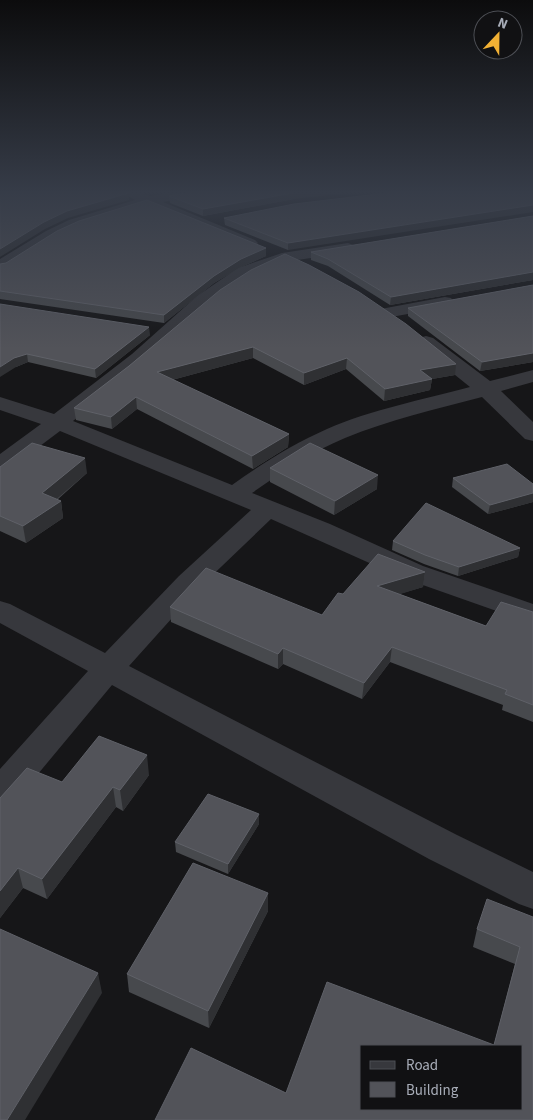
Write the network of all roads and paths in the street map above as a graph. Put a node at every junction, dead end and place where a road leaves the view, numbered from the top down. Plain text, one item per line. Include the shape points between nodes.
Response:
1 (35, 245) edge
2 (257, 245) edge
3 (361, 245) edge
4 (286, 258) junction
5 (0, 266) edge
6 (313, 268) edge
7 (463, 298) edge
8 (370, 303) edge
9 (386, 313) junction
10 (150, 328) edge
11 (168, 331) junction
12 (533, 376) edge
13 (485, 388) junction
14 (0, 403) edge
15 (57, 422) junction
16 (533, 434) edge
17 (0, 465) edge
18 (233, 496) junction
19 (267, 509) junction
20 (0, 611) edge
21 (533, 614) edge
22 (109, 668) junction
23 (0, 794) edge
24 (533, 891) edge

1 - 5 street
2 - 4 street
3 - 4 street
4 - 6 street
4 - 11 street via 265,262 244,272 223,285
7 - 9 street
8 - 9 street
9 - 13 street
10 - 11 street
11 - 15 street
12 - 13 street
13 - 16 street
13 - 18 street via 338,433 286,458
14 - 15 street
15 - 17 street
15 - 18 street
18 - 19 street
19 - 21 street via 413,572
19 - 22 street via 189,582
20 - 22 street
22 - 23 street
22 - 24 street via 443,847

